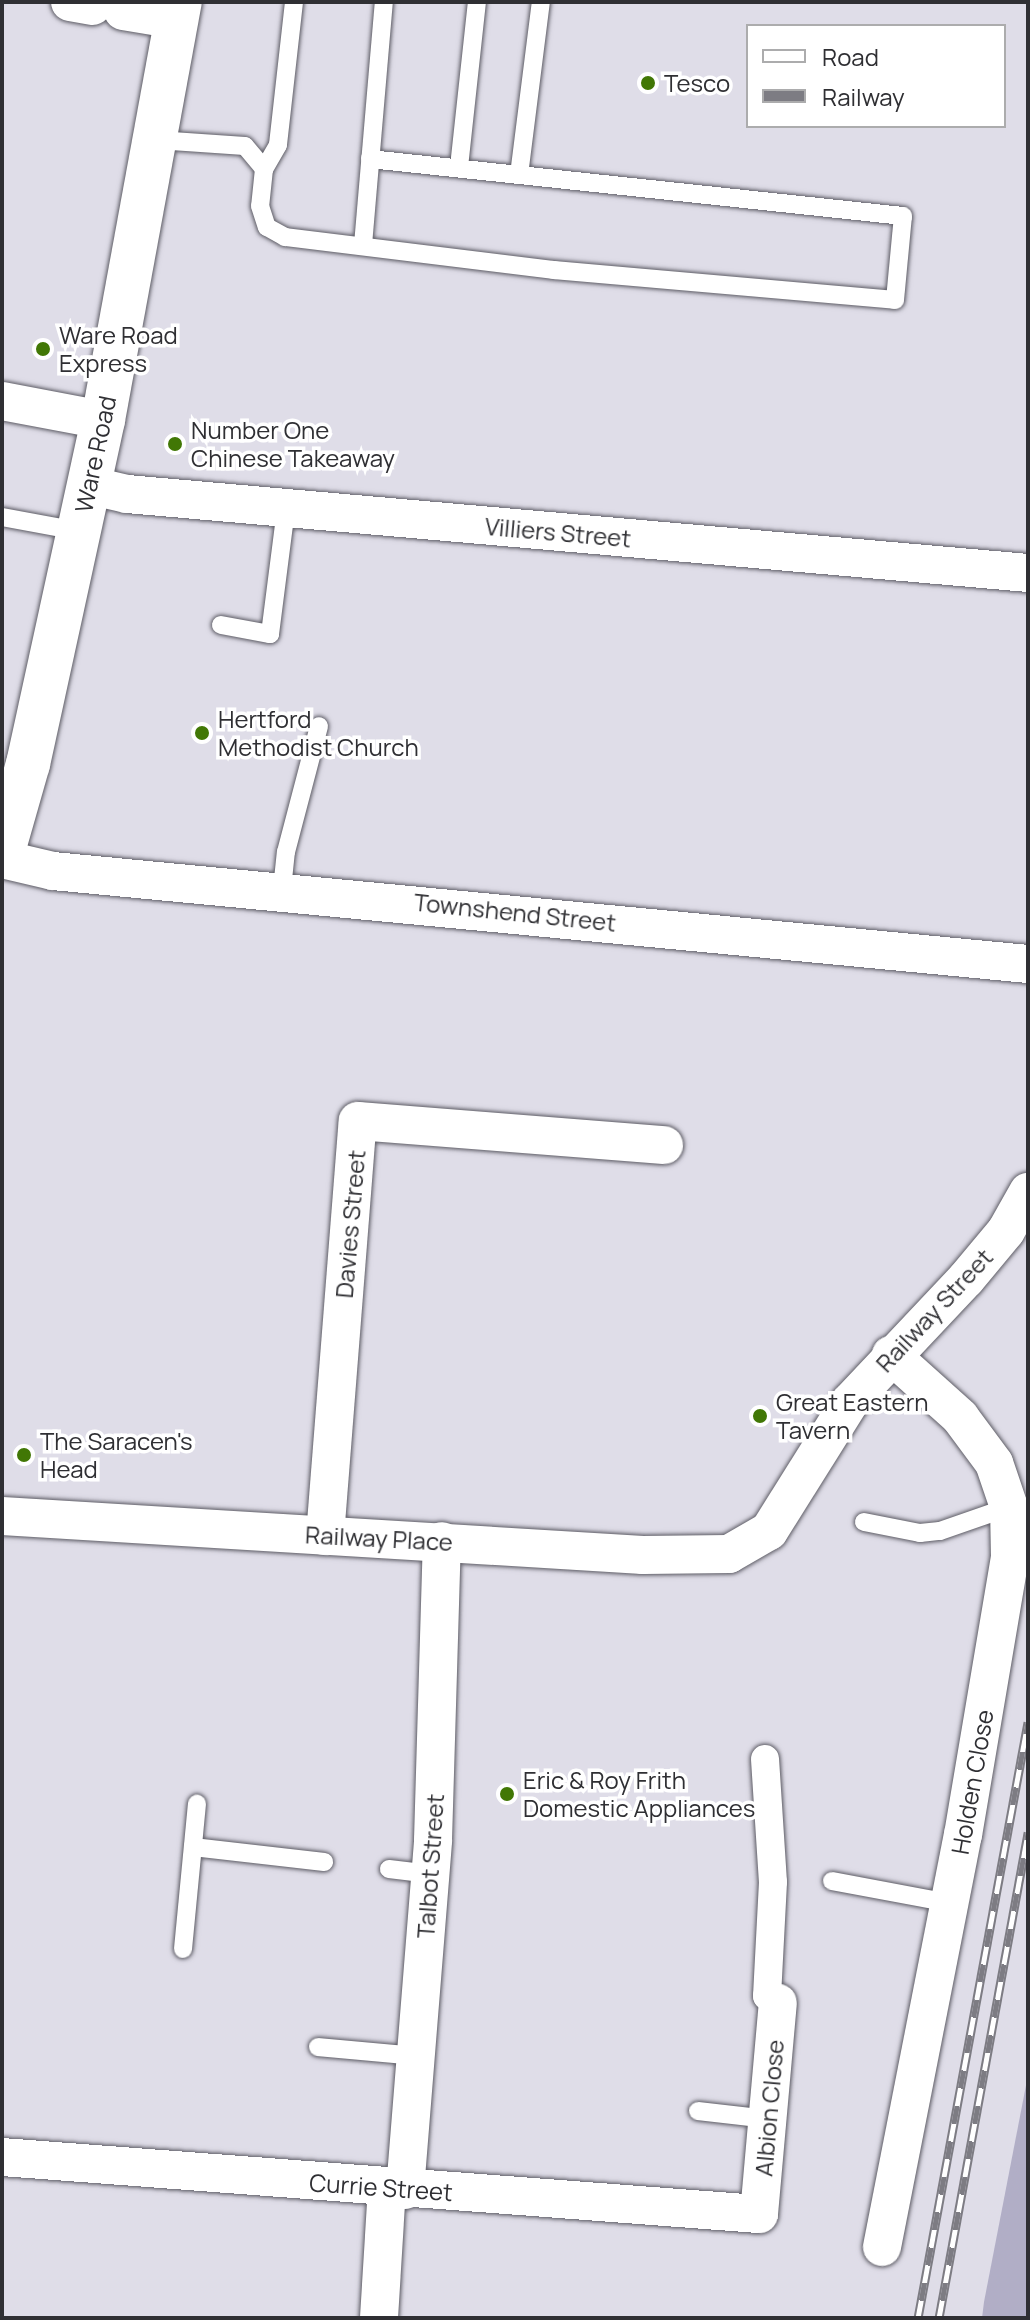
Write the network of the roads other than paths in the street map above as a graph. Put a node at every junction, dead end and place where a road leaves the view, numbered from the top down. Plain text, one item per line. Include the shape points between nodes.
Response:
1 (294, 2) edge
2 (384, 2) edge
3 (477, 2) edge
4 (541, 2) edge
5 (95, 6) edge
6 (178, 11) edge
7 (157, 140) junction
8 (370, 159) junction
9 (459, 167) junction
10 (264, 169) junction
11 (519, 175) junction
12 (363, 245) junction
13 (2, 401) edge
14 (103, 420) junction
15 (88, 485) junction
16 (286, 509) junction
17 (2, 517) edge
18 (78, 531) junction
19 (1028, 573) edge
20 (221, 625) dead end
21 (319, 726) dead end
22 (2, 857) edge
23 (282, 889) junction
24 (1028, 964) edge
25 (664, 1145) dead end
26 (1028, 1192) edge
27 (891, 1355) junction
28 (1009, 1507) junction
29 (2, 1516) edge
30 (864, 1522) dead end
31 (325, 1536) junction
32 (442, 1541) junction
33 (754, 1543) joint
34 (765, 1759) dead end
35 (197, 1804) dead end
36 (193, 1847) junction
37 (324, 1862) dead end
38 (389, 1869) dead end
39 (431, 1874) junction
40 (832, 1881) dead end
41 (950, 1903) junction
42 (183, 1949) dead end
43 (778, 2003) joint
44 (318, 2047) dead end
45 (416, 2056) junction
46 (698, 2111) dead end
47 (768, 2119) junction
48 (2, 2157) edge
49 (396, 2189) junction
50 (759, 2214) joint
51 (882, 2247) dead end
52 (379, 2318) edge

1 - 10 lane via 278,145
2 - 8 lane
3 - 9 lane
4 - 11 lane
5 - 6 street
6 - 7 main road, Ware Road
7 - 10 lane via 245,146
7 - 14 main road, Ware Road
8 - 9 lane
8 - 12 lane
9 - 11 lane
10 - 12 lane via 260,206 267,227 285,237
11 - 12 lane via 903,216 895,300 554,270
13 - 14 street
14 - 15 main road, Ware Road
15 - 16 street, Villiers Street via 127,494
15 - 18 main road, Ware Road
16 - 19 street, Villiers Street
16 - 20 lane via 270,634
17 - 18 lane
18 - 22 main road, Ware Road via 28,764
21 - 23 lane via 286,852
22 - 23 street, Townshend Street via 53,871
23 - 24 street, Townshend Street
25 - 31 street, Davies Street via 358,1121
26 - 27 street, Railway Street via 1006,1231 966,1279
27 - 28 street, Holden Close via 960,1417 994,1463
27 - 33 street, Railway Street via 850,1402 788,1506
28 - 30 lane via 940,1531 920,1533
28 - 41 street, Holden Close via 1010,1557
29 - 31 street, Railway Place
31 - 32 street, Railway Place
32 - 33 street, Railway Place via 697,1556 729,1554
32 - 39 street, Talbot Street
34 - 43 street via 773,1882 767,1996
35 - 36 lane
36 - 37 lane
36 - 42 lane
38 - 39 lane
39 - 45 street, Talbot Street
40 - 41 lane
41 - 51 street, Holden Close
43 - 47 street, Albion Close
44 - 45 lane
45 - 49 street, Talbot Street
46 - 47 lane
47 - 50 street, Albion Close
48 - 49 street, Currie Street
49 - 50 street, Currie Street
49 - 52 street, Talbot Street

